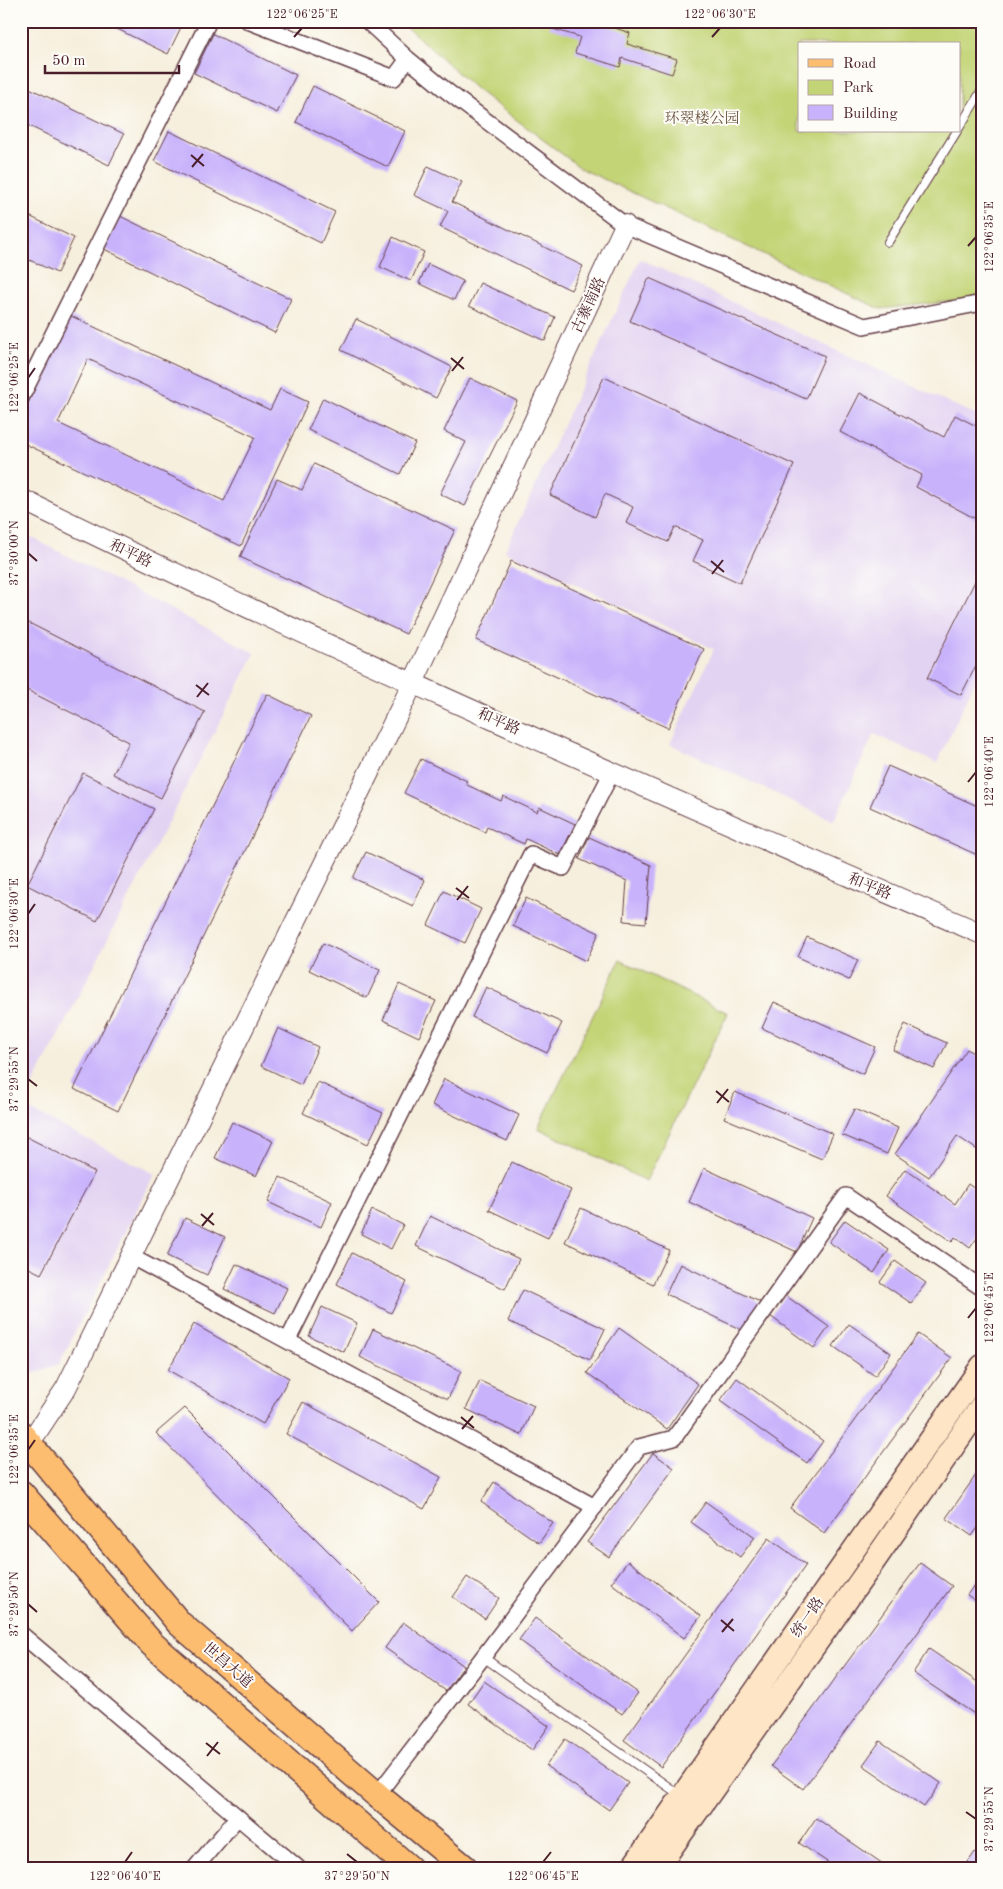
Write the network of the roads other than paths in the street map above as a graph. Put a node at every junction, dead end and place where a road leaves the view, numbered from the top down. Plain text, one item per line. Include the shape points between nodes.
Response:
1 (209, 21) edge
2 (248, 21) edge
3 (367, 21) edge
4 (408, 59) junction
5 (982, 90) edge
6 (960, 126) edge
7 (956, 132) edge
8 (625, 225) junction
9 (888, 242) dead end
10 (982, 303) edge
11 (21, 398) edge
12 (21, 499) edge
13 (414, 683) junction
14 (612, 772) junction
15 (982, 934) edge
16 (132, 1257) junction
17 (982, 1288) edge
18 (288, 1340) junction
19 (982, 1366) edge
20 (982, 1405) edge
21 (25, 1439) edge
22 (21, 1493) edge
23 (595, 1507) junction
24 (21, 1634) edge
25 (483, 1657) junction
26 (377, 1795) junction
27 (682, 1796) junction
28 (238, 1817) junction
29 (195, 1868) edge
30 (298, 1868) edge
31 (409, 1868) edge
32 (465, 1868) edge
33 (632, 1868) edge
34 (657, 1868) edge

1 - 11 street
2 - 4 street via 394,78
3 - 4 street
4 - 8 street
5 - 6 lane
7 - 9 lane
8 - 10 street via 864,326
8 - 13 street, 古寨南路
12 - 13 street, 和平路
13 - 14 street, 和平路
13 - 16 street, 古寨南路
14 - 15 street, 和平路
14 - 18 street via 563,868 531,854
16 - 18 street
16 - 21 street, 古寨南路 via 66,1388
17 - 23 street via 846,1196 674,1438 639,1447
18 - 23 street
19 - 27 main road, 统一路
20 - 34 main road, 统一路
21 - 26 main road, 世昌大道 via 179,1623
22 - 31 main road via 152,1644
23 - 25 street
24 - 28 street
25 - 26 street
25 - 27 lane
26 - 32 main road, 世昌大道
27 - 33 main road, 统一路
28 - 29 street
28 - 30 street

